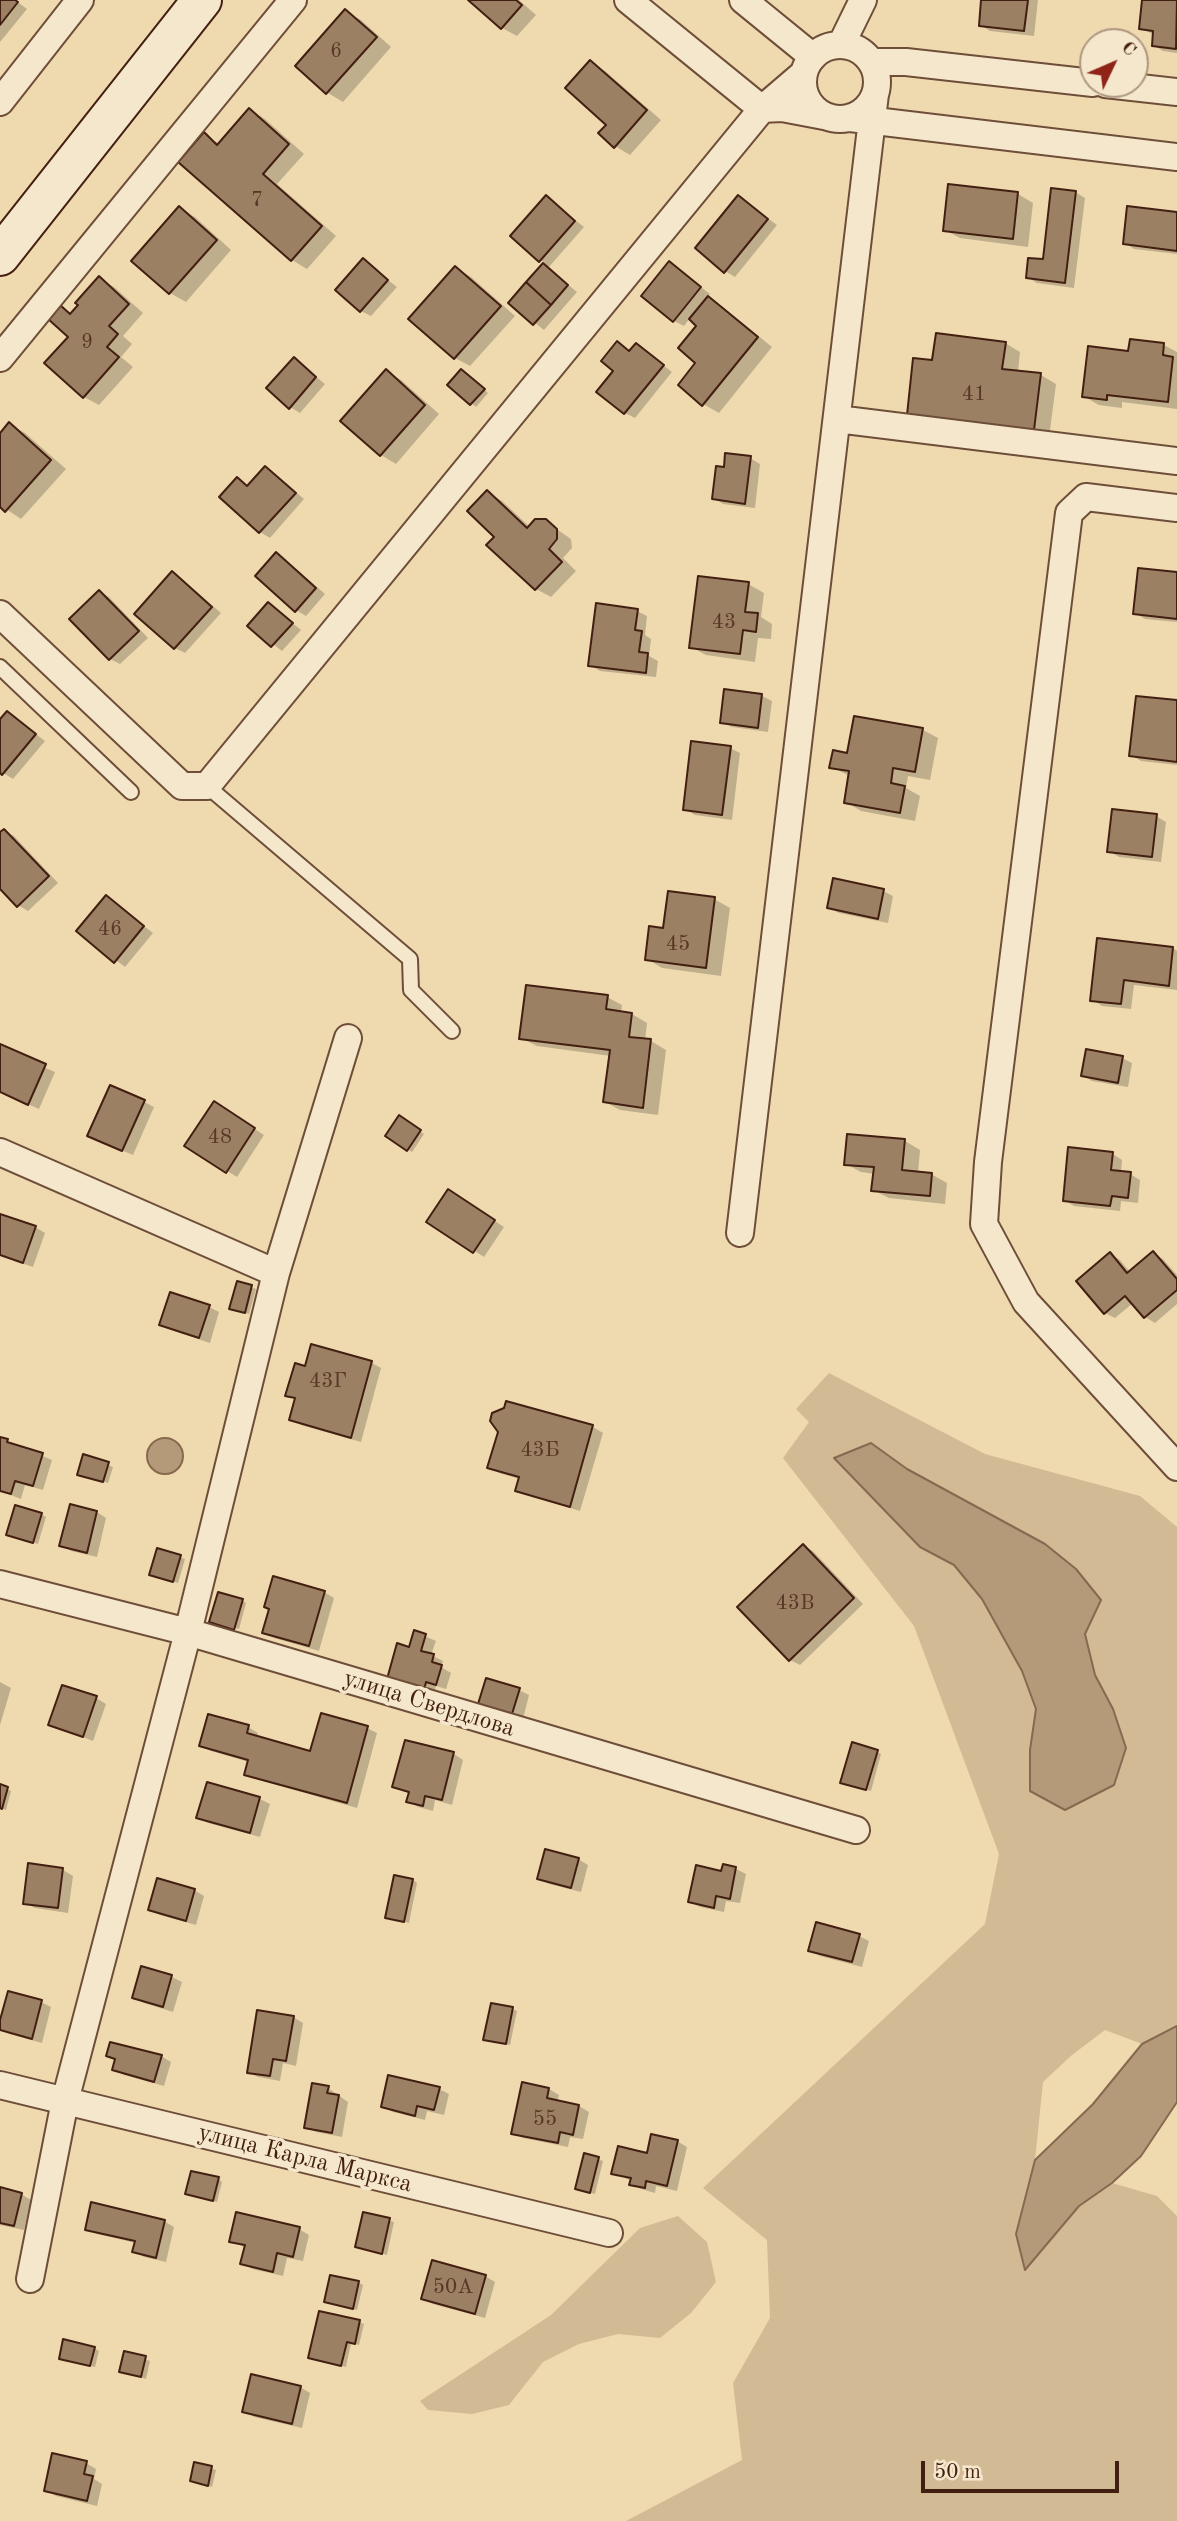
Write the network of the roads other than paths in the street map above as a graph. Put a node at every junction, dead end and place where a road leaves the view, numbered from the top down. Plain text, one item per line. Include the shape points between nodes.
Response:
1 (80, 0) edge
2 (202, 0) edge
3 (293, 0) edge
4 (628, 0) edge
5 (743, 0) edge
6 (863, 0) edge
7 (841, 45) junction
8 (872, 62) junction
9 (808, 65) junction
10 (1079, 81) edge
11 (1149, 89) edge
12 (1177, 92) edge
13 (0, 102) edge
14 (762, 109) junction
15 (849, 118) junction
16 (1177, 157) edge
17 (0, 256) edge
18 (0, 358) edge
19 (838, 419) junction
20 (1177, 461) edge
21 (1177, 508) edge
22 (0, 614) edge
23 (0, 667) edge
24 (207, 786) junction
25 (131, 792) dead end
26 (452, 1031) dead end
27 (348, 1038) dead end
28 (0, 1152) edge
29 (740, 1233) dead end
30 (276, 1273) junction
31 (1177, 1466) edge
32 (0, 1584) edge
33 (188, 1632) junction
34 (856, 1830) dead end
35 (0, 2085) edge
36 (65, 2101) junction
37 (610, 2233) dead end
38 (30, 2279) dead end

1 - 13 street
2 - 17 main road
3 - 18 street
4 - 14 street
5 - 9 street
6 - 7 street
7 - 8 street via 853,47
7 - 9 street via 831,46
8 - 10 street
8 - 15 street via 875,94 870,105
9 - 14 street
9 - 15 street via 803,85 814,108
11 - 12 street
14 - 15 street
14 - 24 street
15 - 16 street
15 - 19 street
19 - 20 street
19 - 29 street
21 - 31 street via 1086,498 1069,513 984,1224 1026,1302
22 - 24 street via 181,786
23 - 25 lane
24 - 26 lane via 410,958 411,990
27 - 30 street
28 - 30 street
30 - 33 street
32 - 33 street, улица Свердлова
33 - 34 street, улица Свердлова
33 - 36 street
35 - 36 street, улица Карла Маркса
36 - 37 street, улица Карла Маркса
36 - 38 street

